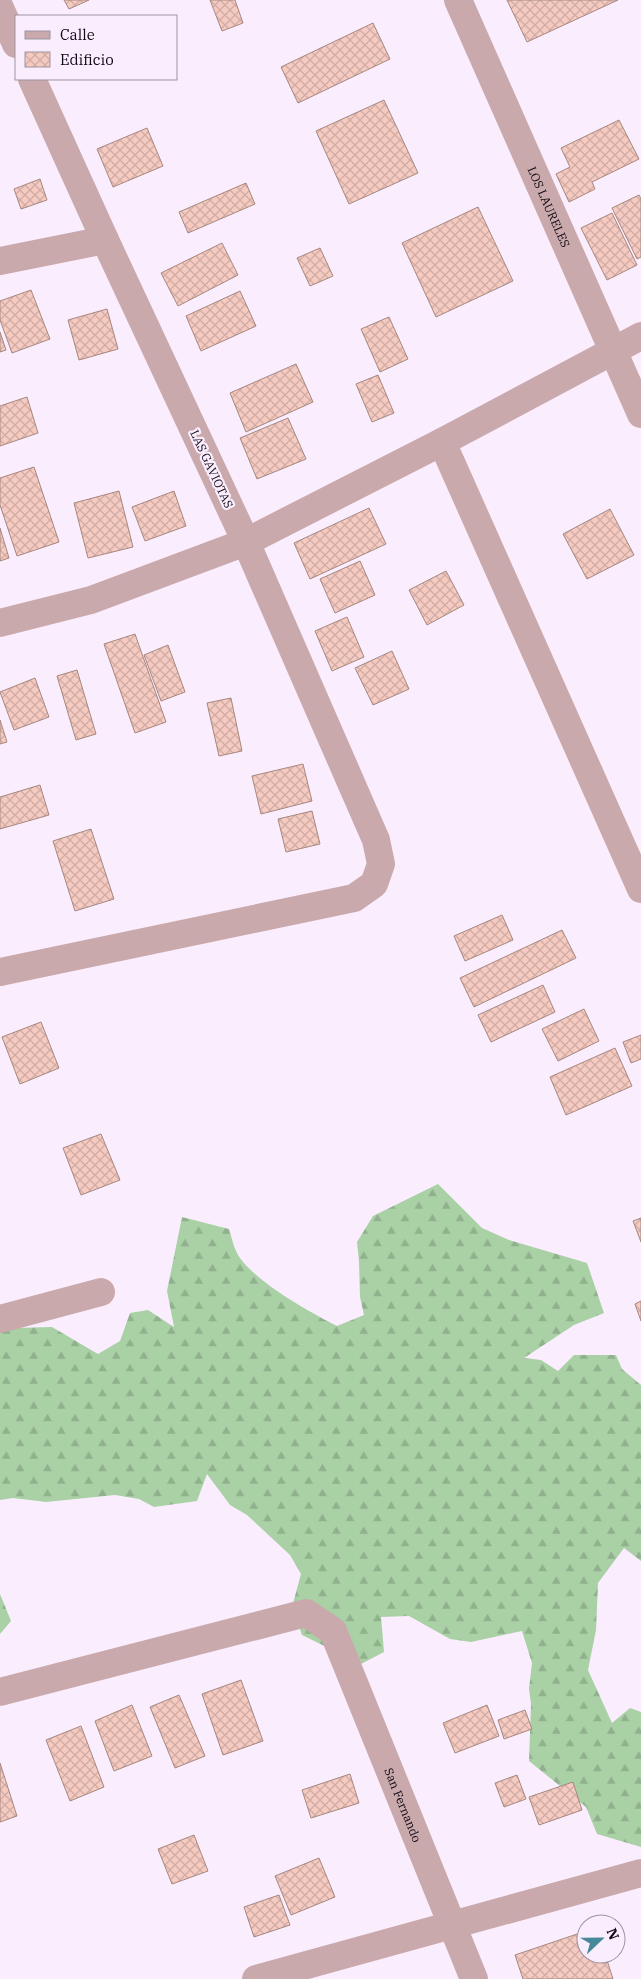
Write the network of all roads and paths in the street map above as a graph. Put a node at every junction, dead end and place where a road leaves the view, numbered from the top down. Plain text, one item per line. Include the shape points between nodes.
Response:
1 (458, 0) edge
2 (0, 8) edge
3 (15, 42) edge
4 (32, 80) edge
5 (105, 240) junction
6 (0, 261) edge
7 (641, 336) edge
8 (614, 351) junction
9 (641, 414) edge
10 (442, 442) junction
11 (246, 542) junction
12 (0, 623) edge
13 (641, 889) edge
14 (0, 972) edge
15 (101, 1292) dead end
16 (0, 1319) edge
17 (0, 1692) edge
18 (641, 1873) edge
19 (453, 1924) junction
20 (256, 1979) edge
21 (474, 1979) edge

1 - 8 street, LOS LAURELES
2 - 3 street
4 - 5 street, LAS GAVIOTAS
5 - 6 street
5 - 11 street, LAS GAVIOTAS
7 - 8 street
8 - 9 street, LOS LAURELES
8 - 10 street
10 - 11 street
10 - 13 street
11 - 12 street via 91,600
11 - 14 street, LAS GAVIOTAS via 376,840 381,864 374,884 354,898
15 - 16 street
17 - 19 street, San Fernando via 306,1613 333,1631
18 - 19 street
19 - 20 street
19 - 21 street, San Fernando

